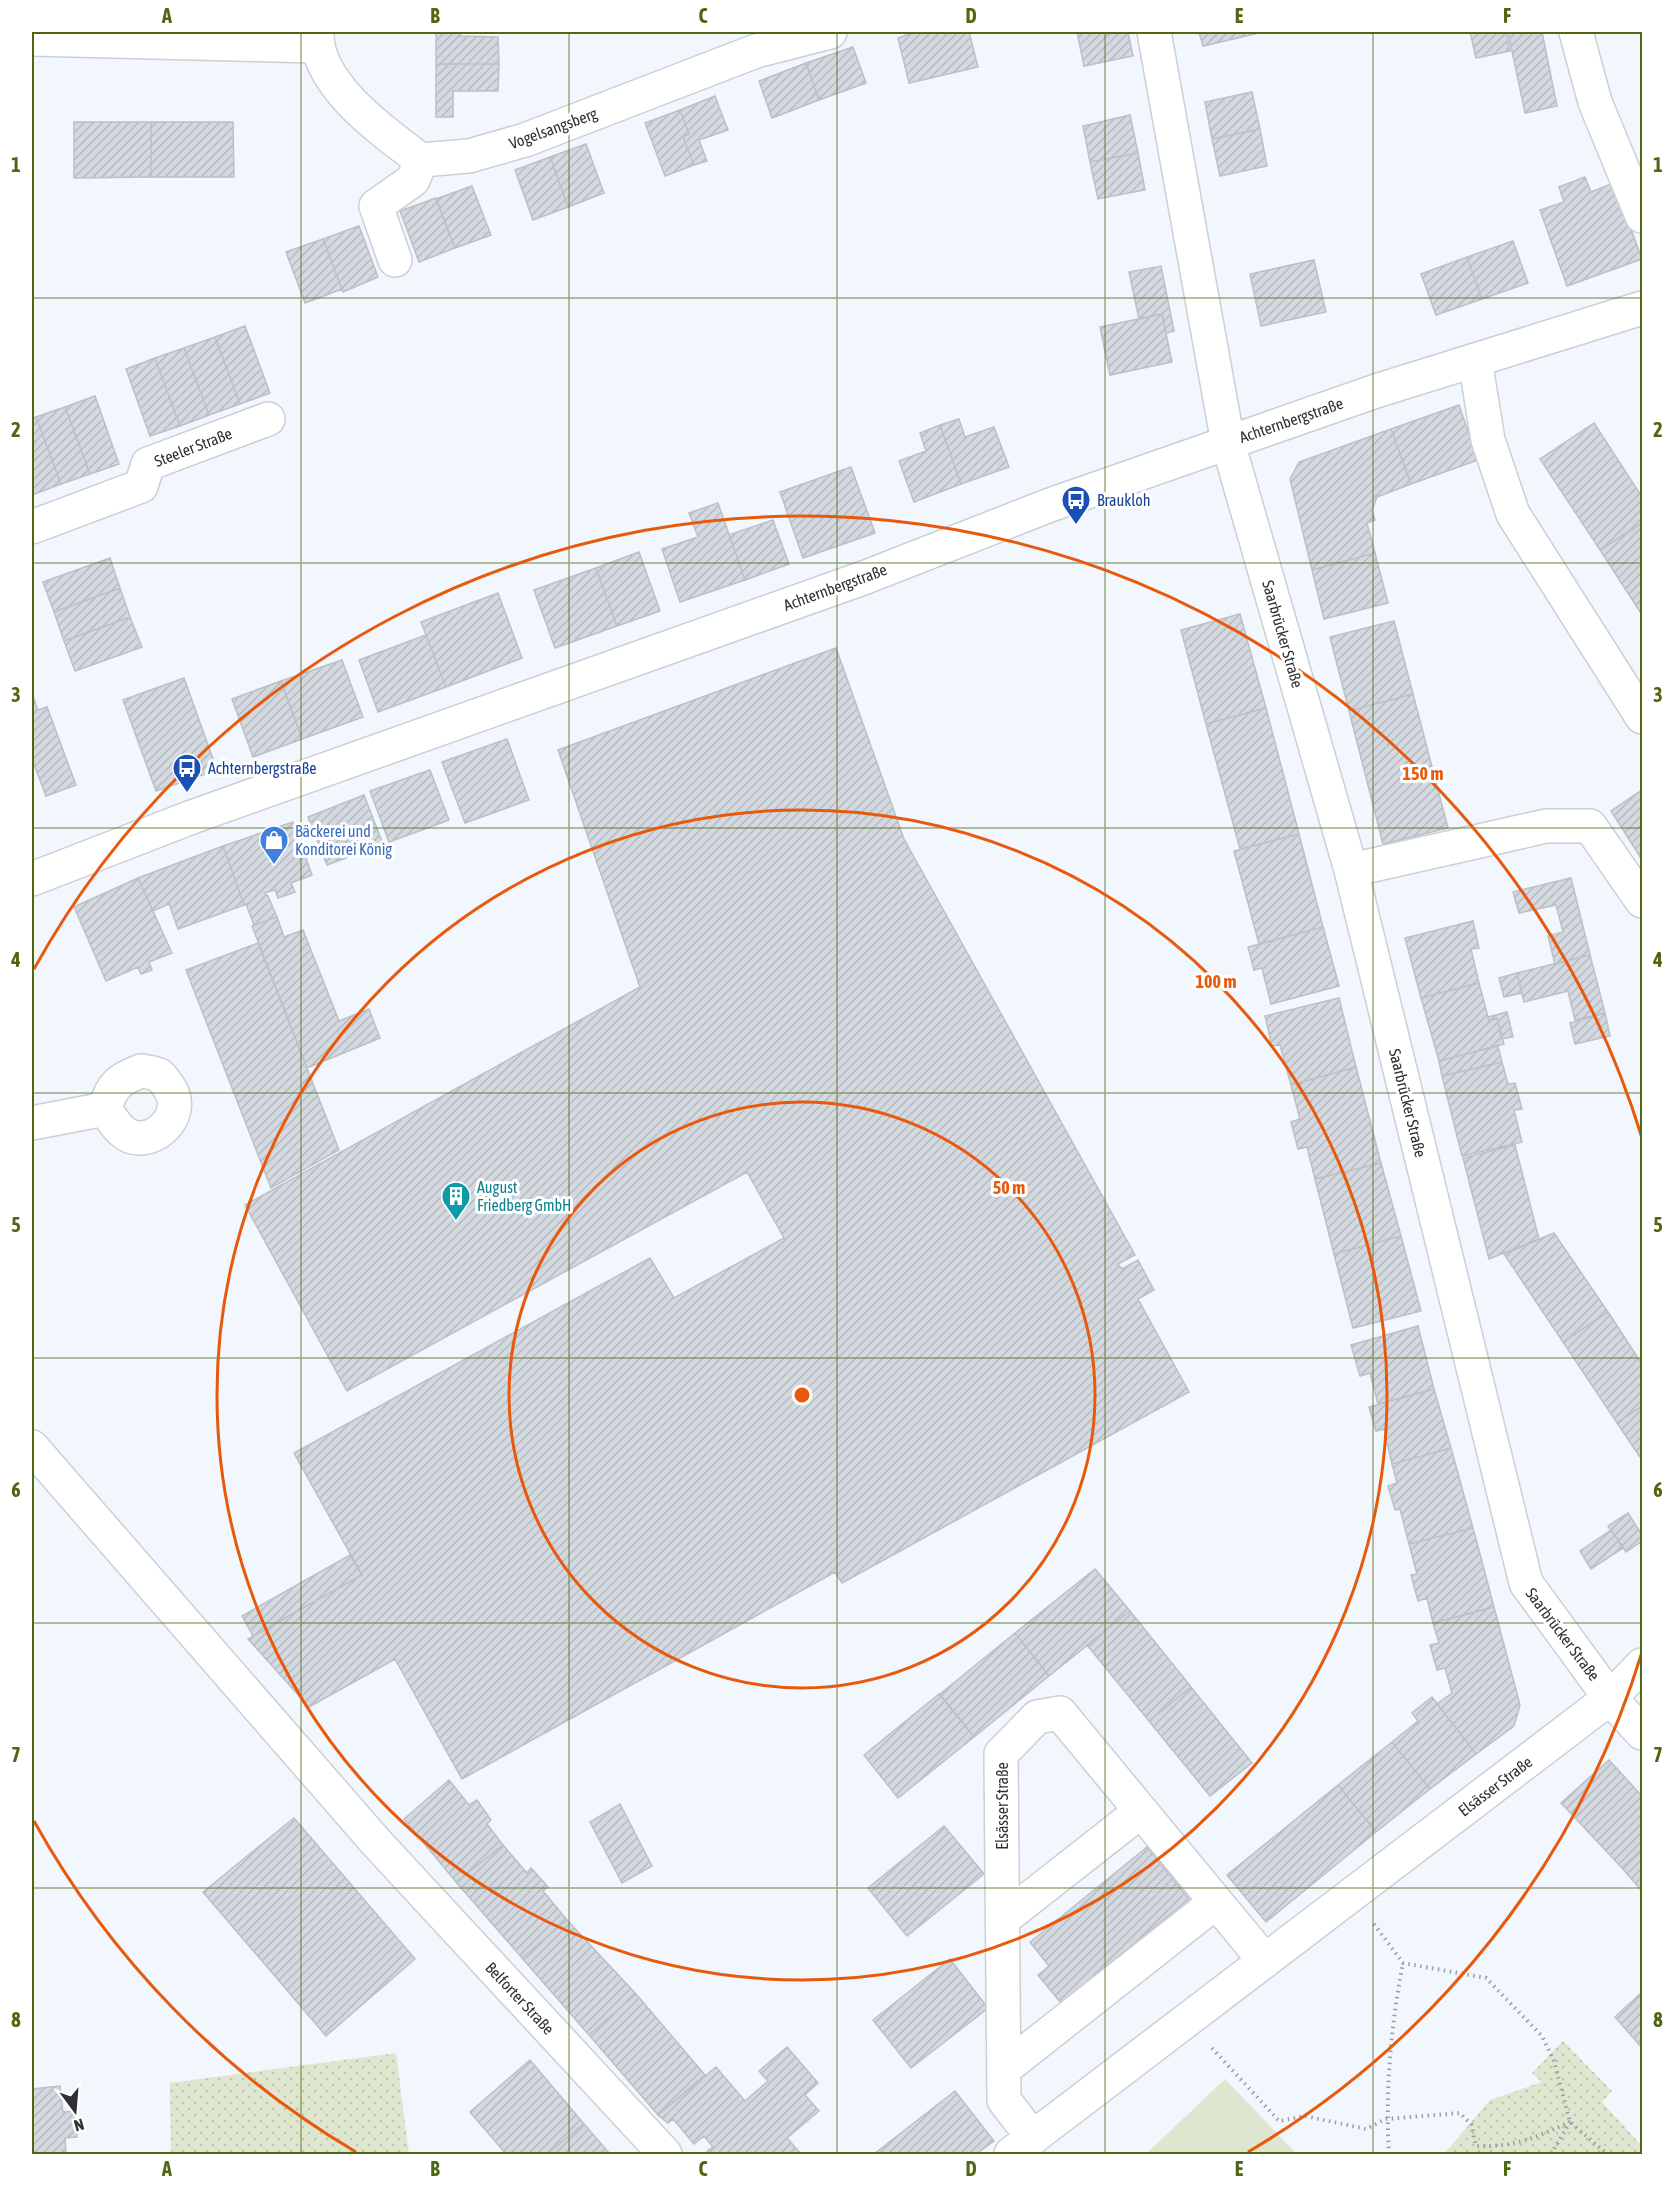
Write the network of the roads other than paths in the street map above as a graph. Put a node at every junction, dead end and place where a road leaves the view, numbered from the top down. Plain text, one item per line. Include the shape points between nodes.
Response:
1 (830, 32) edge
2 (1154, 32) edge
3 (1576, 32) edge
4 (32, 39) edge
5 (317, 39) edge
6 (754, 41) edge
7 (421, 160) junction
8 (1635, 174) edge
9 (1642, 216) edge
10 (395, 260) dead end
11 (1642, 308) edge
12 (1475, 360) junction
13 (268, 419) dead end
14 (1228, 442) junction
15 (32, 527) edge
16 (1642, 717) edge
17 (1351, 870) junction
18 (32, 879) edge
19 (1642, 901) edge
20 (105, 1108) dead end
21 (32, 1123) edge
22 (32, 1447) edge
23 (1642, 1665) edge
24 (1610, 1698) junction
25 (1642, 1733) edge
26 (1141, 1811) junction
27 (1216, 1902) junction
28 (1002, 1920) junction
29 (1265, 1961) junction
30 (1004, 2069) junction
31 (1022, 2146) edge
32 (665, 2154) edge

1 - 6 street, Vogelsangsberg
2 - 14 street
3 - 8 street via 1595,102
4 - 5 street
5 - 7 street via 328,72 372,123
6 - 7 street, Vogelsangsberg via 525,140 469,156
7 - 10 street via 413,180 376,206
8 - 9 street
11 - 12 street, Achternbergstraße
12 - 14 street, Achternbergstraße
12 - 16 street via 1488,440 1513,514
13 - 15 street, Steeler Straße via 148,464 141,486
14 - 17 street, Saarbrücker Straße
14 - 18 street, Achternbergstraße via 1050,505 866,577 192,817
17 - 19 street via 1545,826 1590,826
17 - 24 street, Saarbrücker Straße via 1526,1583
20 - 21 street
22 - 32 street, Belforter Straße via 375,1841
23 - 24 street, Elsässer Straße
24 - 25 street, Saarbrücker Straße
24 - 29 street, Elsässer Straße
26 - 27 street, Elsässer Straße
26 - 28 street
26 - 28 street, Elsässer Straße via 1060,1713 1036,1717 1001,1754
27 - 29 street, Elsässer Straße
27 - 30 street
28 - 30 street, Elsässer Straße
29 - 31 street, Elsässer Straße
30 - 31 street, Elsässer Straße via 1005,2100

